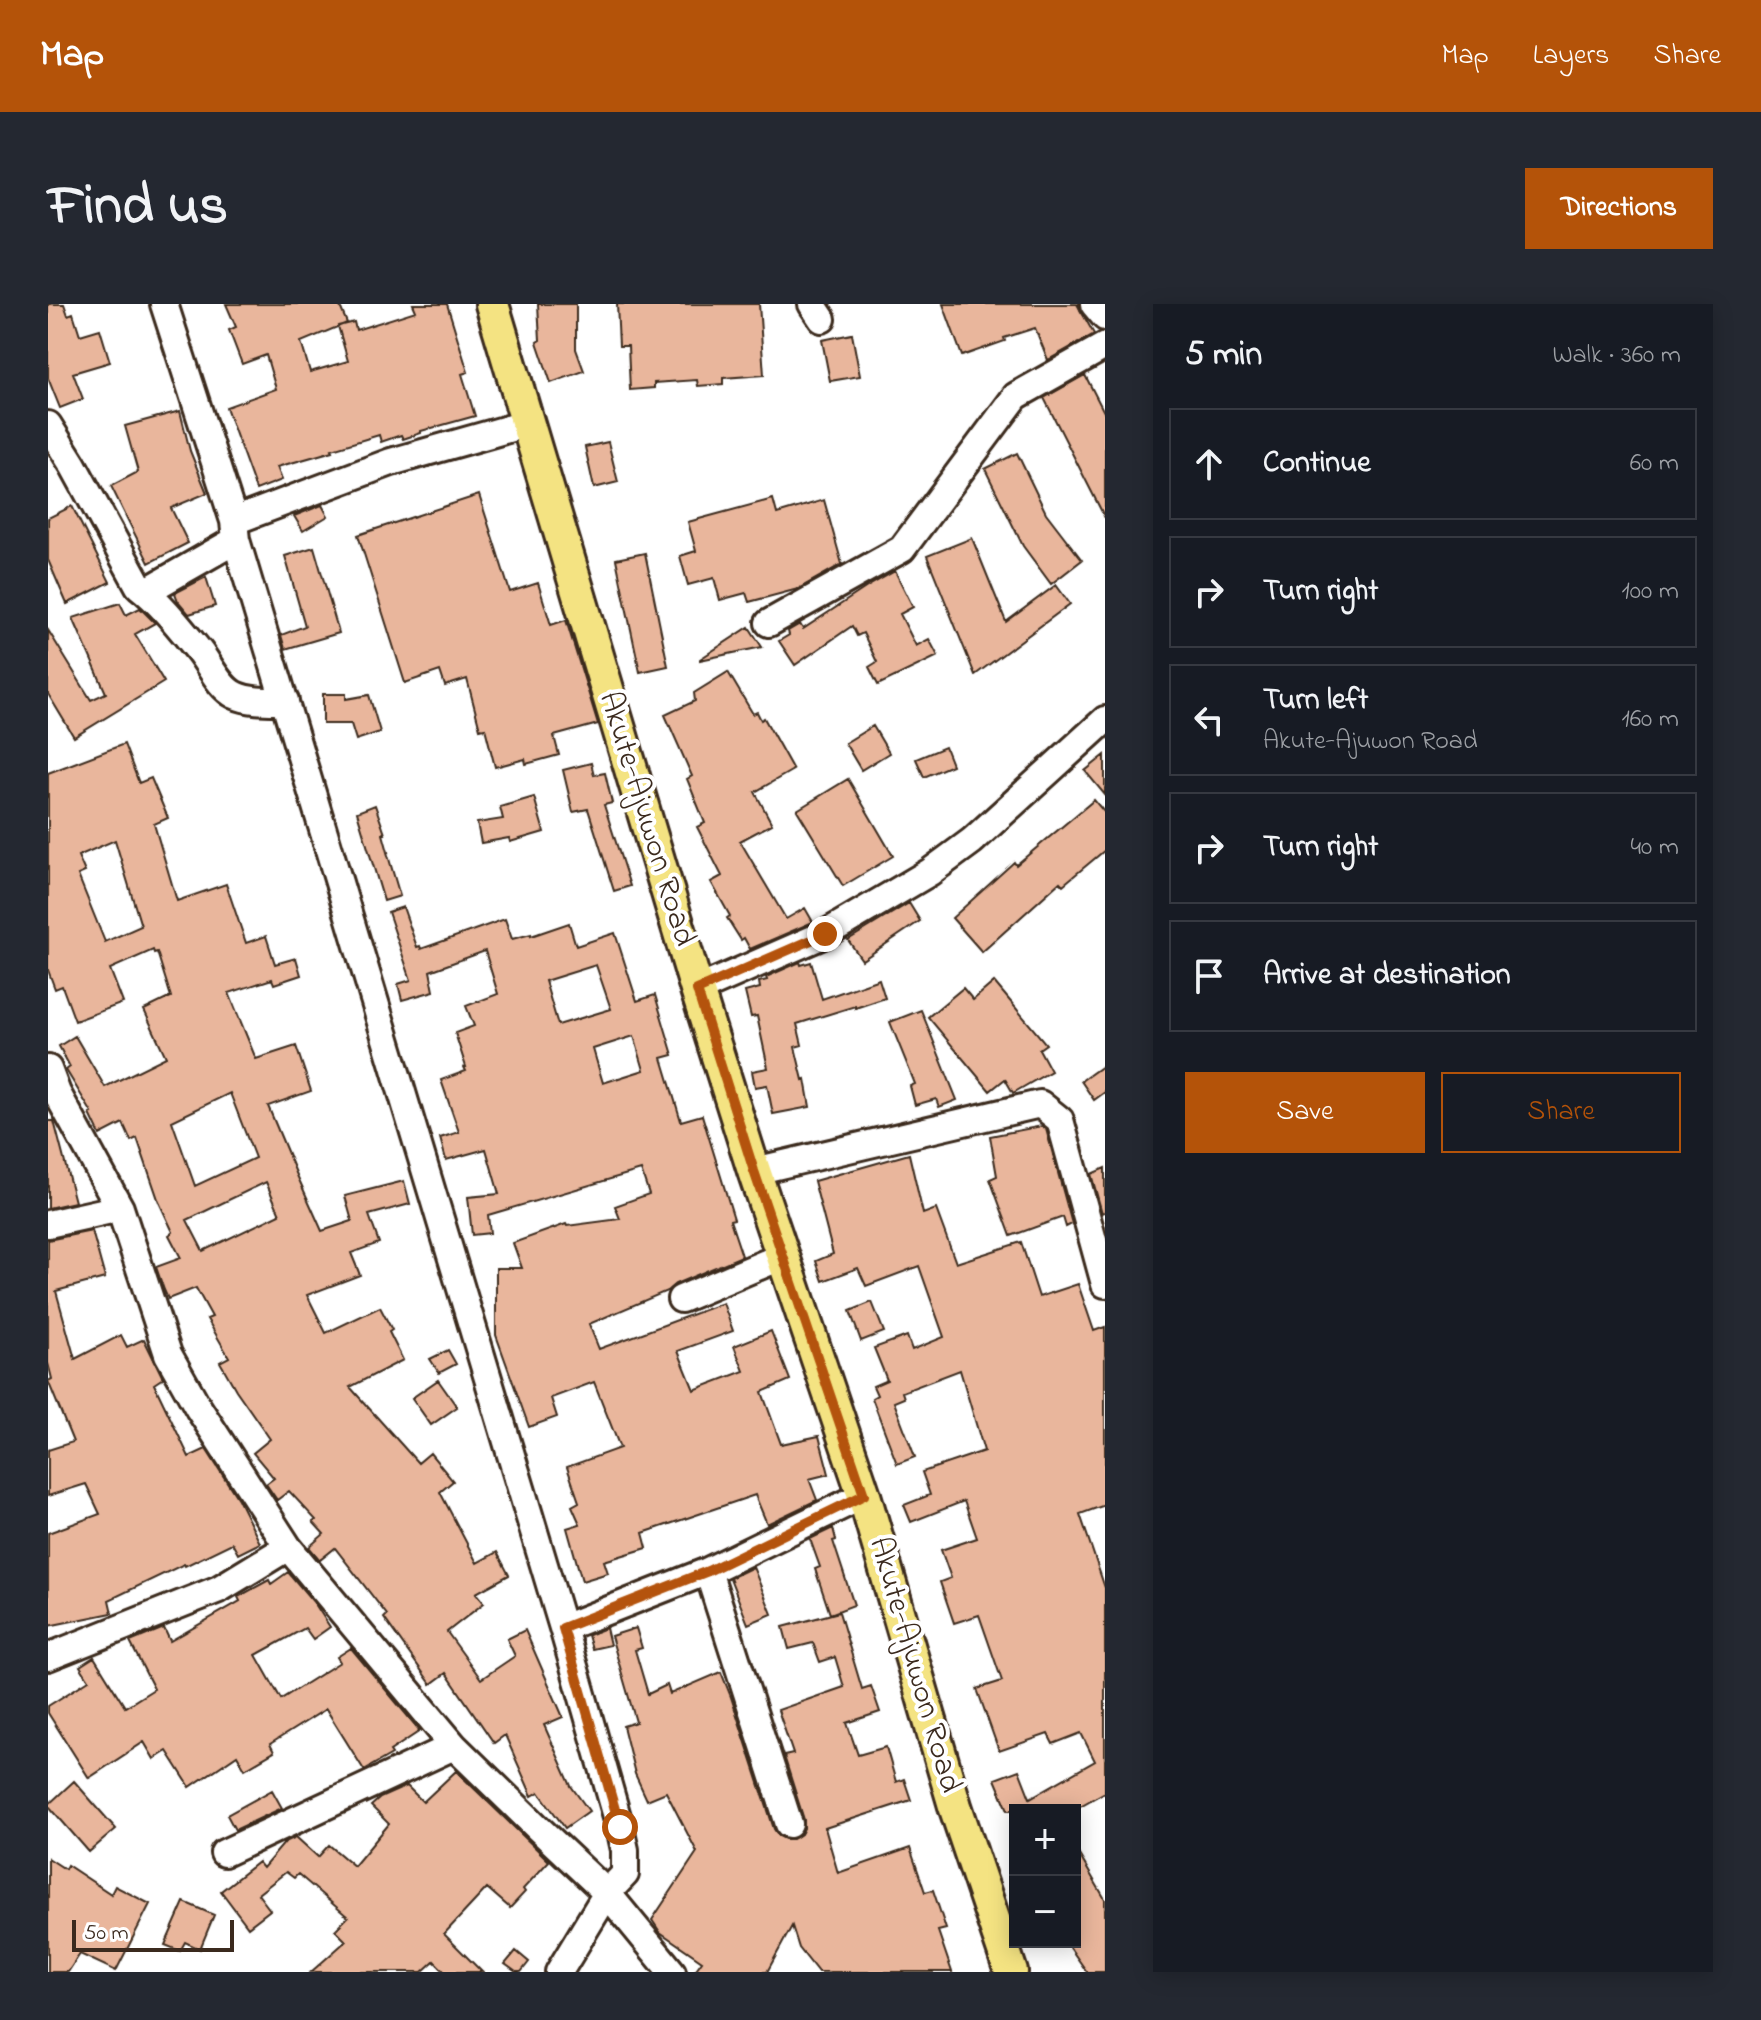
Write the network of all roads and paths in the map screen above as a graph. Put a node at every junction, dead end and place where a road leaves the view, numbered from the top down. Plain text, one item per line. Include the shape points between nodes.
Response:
1 (164, 304) edge
2 (492, 304) edge
3 (1094, 304) edge
4 (1105, 317) edge
5 (1105, 346) edge
6 (529, 423) junction
7 (48, 425) edge
8 (235, 531) junction
9 (149, 594) junction
10 (769, 623) dead end
11 (285, 701) junction
12 (1105, 720) edge
13 (697, 990) junction
14 (48, 1069) edge
15 (754, 1171) junction
16 (120, 1208) junction
17 (48, 1224) edge
18 (783, 1256) junction
19 (1105, 1284) edge
20 (681, 1299) dead end
21 (864, 1495) junction
22 (288, 1547) junction
23 (708, 1571) junction
24 (563, 1628) junction
25 (48, 1657) edge
26 (454, 1746) junction
27 (789, 1824) dead end
28 (224, 1853) dead end
29 (607, 1893) junction
30 (559, 1972) edge
31 (672, 1972) edge
32 (1011, 1972) edge

1 - 8 street
2 - 6 main road, Akute-Ajuwon Road
3 - 4 street
5 - 10 street via 1016,396 902,549
6 - 8 street via 391,462
6 - 13 main road, Akute-Ajuwon Road
7 - 9 street via 139,586
8 - 9 street
8 - 11 street
9 - 11 street via 228,690 252,700
11 - 24 street
12 - 13 street via 972,841 930,872 825,934
13 - 15 main road, Akute-Ajuwon Road
14 - 16 street
15 - 18 main road, Akute-Ajuwon Road
15 - 19 street via 1040,1104 1060,1120
16 - 17 street
16 - 22 street via 168,1354
18 - 20 street
18 - 21 main road, Akute-Ajuwon Road
21 - 23 street
21 - 32 main road, Akute-Ajuwon Road via 955,1806
22 - 25 street via 219,1589
22 - 26 street
23 - 24 street
23 - 27 street
24 - 29 street via 625,1850 625,1874
26 - 28 street
26 - 29 street
29 - 30 street
29 - 31 street

